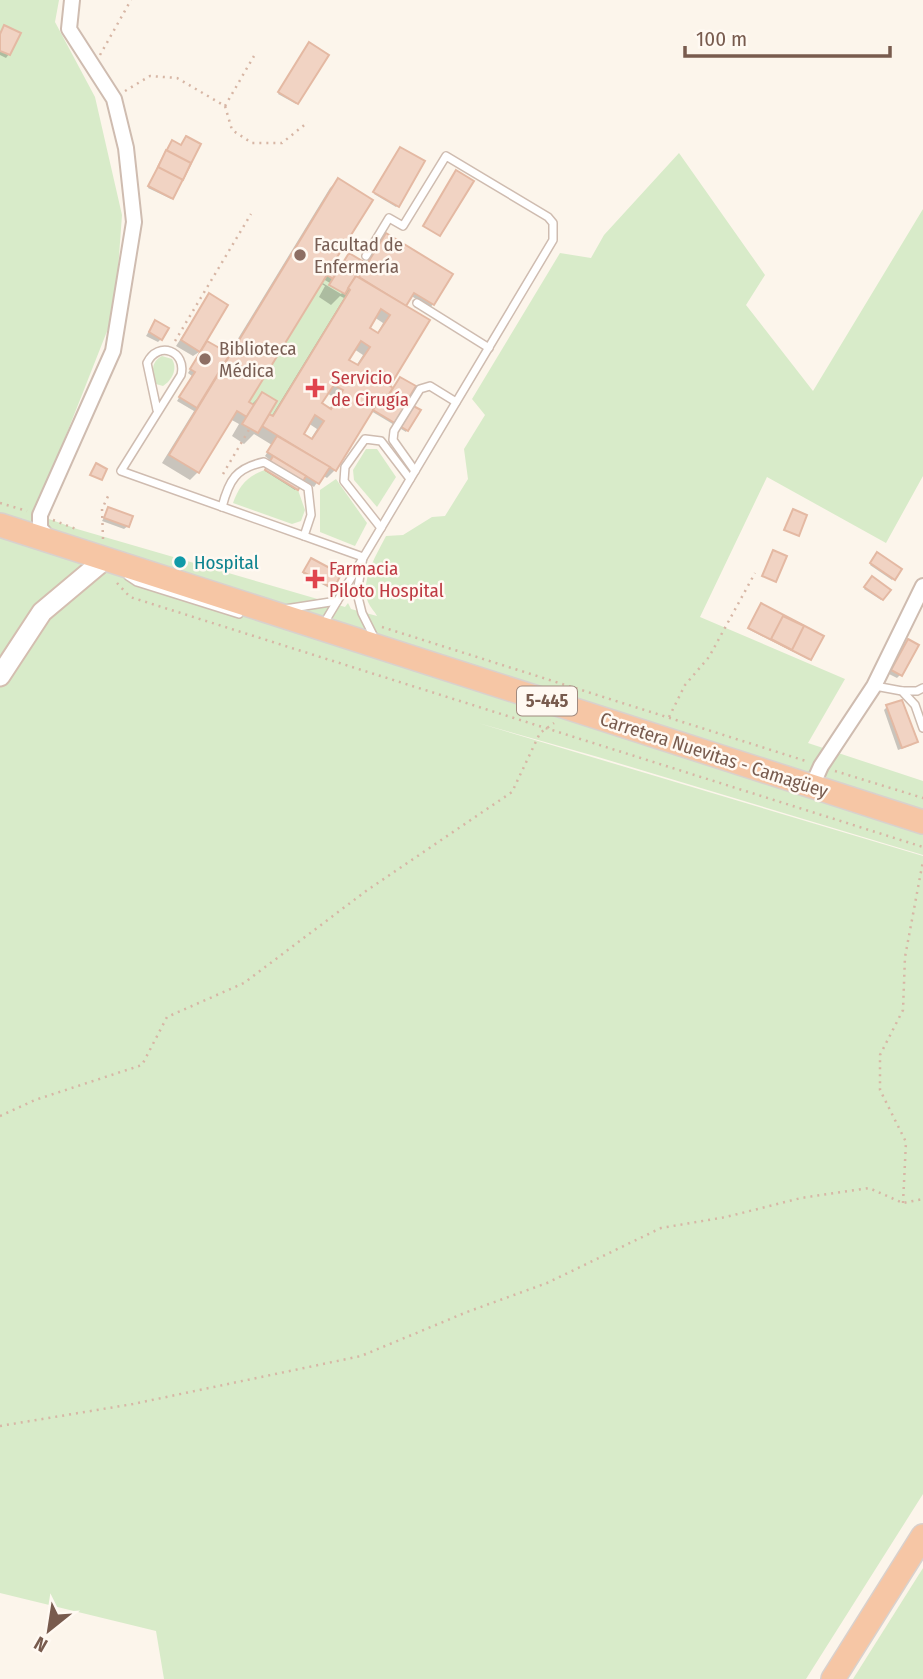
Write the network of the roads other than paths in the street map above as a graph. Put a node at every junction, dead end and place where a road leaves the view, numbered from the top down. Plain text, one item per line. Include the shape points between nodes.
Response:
1 (72, 0) edge
2 (366, 256) dead end
3 (417, 303) dead end
4 (489, 348) junction
5 (456, 402) junction
6 (157, 410) junction
7 (415, 471) junction
8 (410, 480) junction
9 (222, 507) junction
10 (0, 525) edge
11 (381, 528) junction
12 (304, 536) junction
13 (51, 542) junction
14 (363, 557) junction
15 (99, 564) junction
16 (199, 580) dead end
17 (923, 586) edge
18 (337, 601) junction
19 (292, 608) junction
20 (266, 611) junction
21 (320, 629) junction
22 (386, 654) junction
23 (0, 676) edge
24 (874, 686) junction
25 (923, 688) edge
26 (902, 691) junction
27 (923, 728) edge
28 (817, 776) junction
29 (923, 822) edge
30 (923, 1536) edge
31 (832, 1679) edge

1 - 13 street via 69,29 114,99 134,222 113,351 40,515 40,528
2 - 4 lane via 389,218 403,226 446,156 548,217 553,223 553,240
3 - 4 lane
4 - 5 lane
5 - 7 lane
5 - 7 lane via 430,386 420,389 394,432 393,440
6 - 6 lane via 182,369 180,358 170,351 159,350 147,363
6 - 9 lane via 121,471
7 - 8 lane
8 - 11 lane
8 - 11 lane via 381,441 365,439 345,467 344,481
9 - 12 lane
9 - 12 lane via 238,472 264,462 308,488 311,515
10 - 13 highway, Carretera Nuevitas - Camagüey / 5-445
11 - 14 lane
12 - 14 lane
13 - 15 highway, Carretera Nuevitas - Camagüey / 5-445
14 - 18 lane
14 - 22 lane via 357,593 362,613
15 - 16 lane via 146,564
15 - 20 highway, Carretera Nuevitas - Camagüey / 5-445
15 - 23 main road via 42,612
17 - 24 street
18 - 19 lane
18 - 21 lane
19 - 20 lane
19 - 20 lane
20 - 21 highway, Carretera Nuevitas - Camagüey / 5-445
21 - 22 highway, Carretera Nuevitas - Camagüey / 5-445
22 - 28 highway, Carretera Nuevitas - Camagüey / 5-445 via 425,662 573,710 666,728
24 - 26 lane
24 - 28 street
25 - 26 lane
26 - 27 lane via 915,705
28 - 29 highway, Carretera Nuevitas - Camagüey / 5-445
30 - 31 highway

